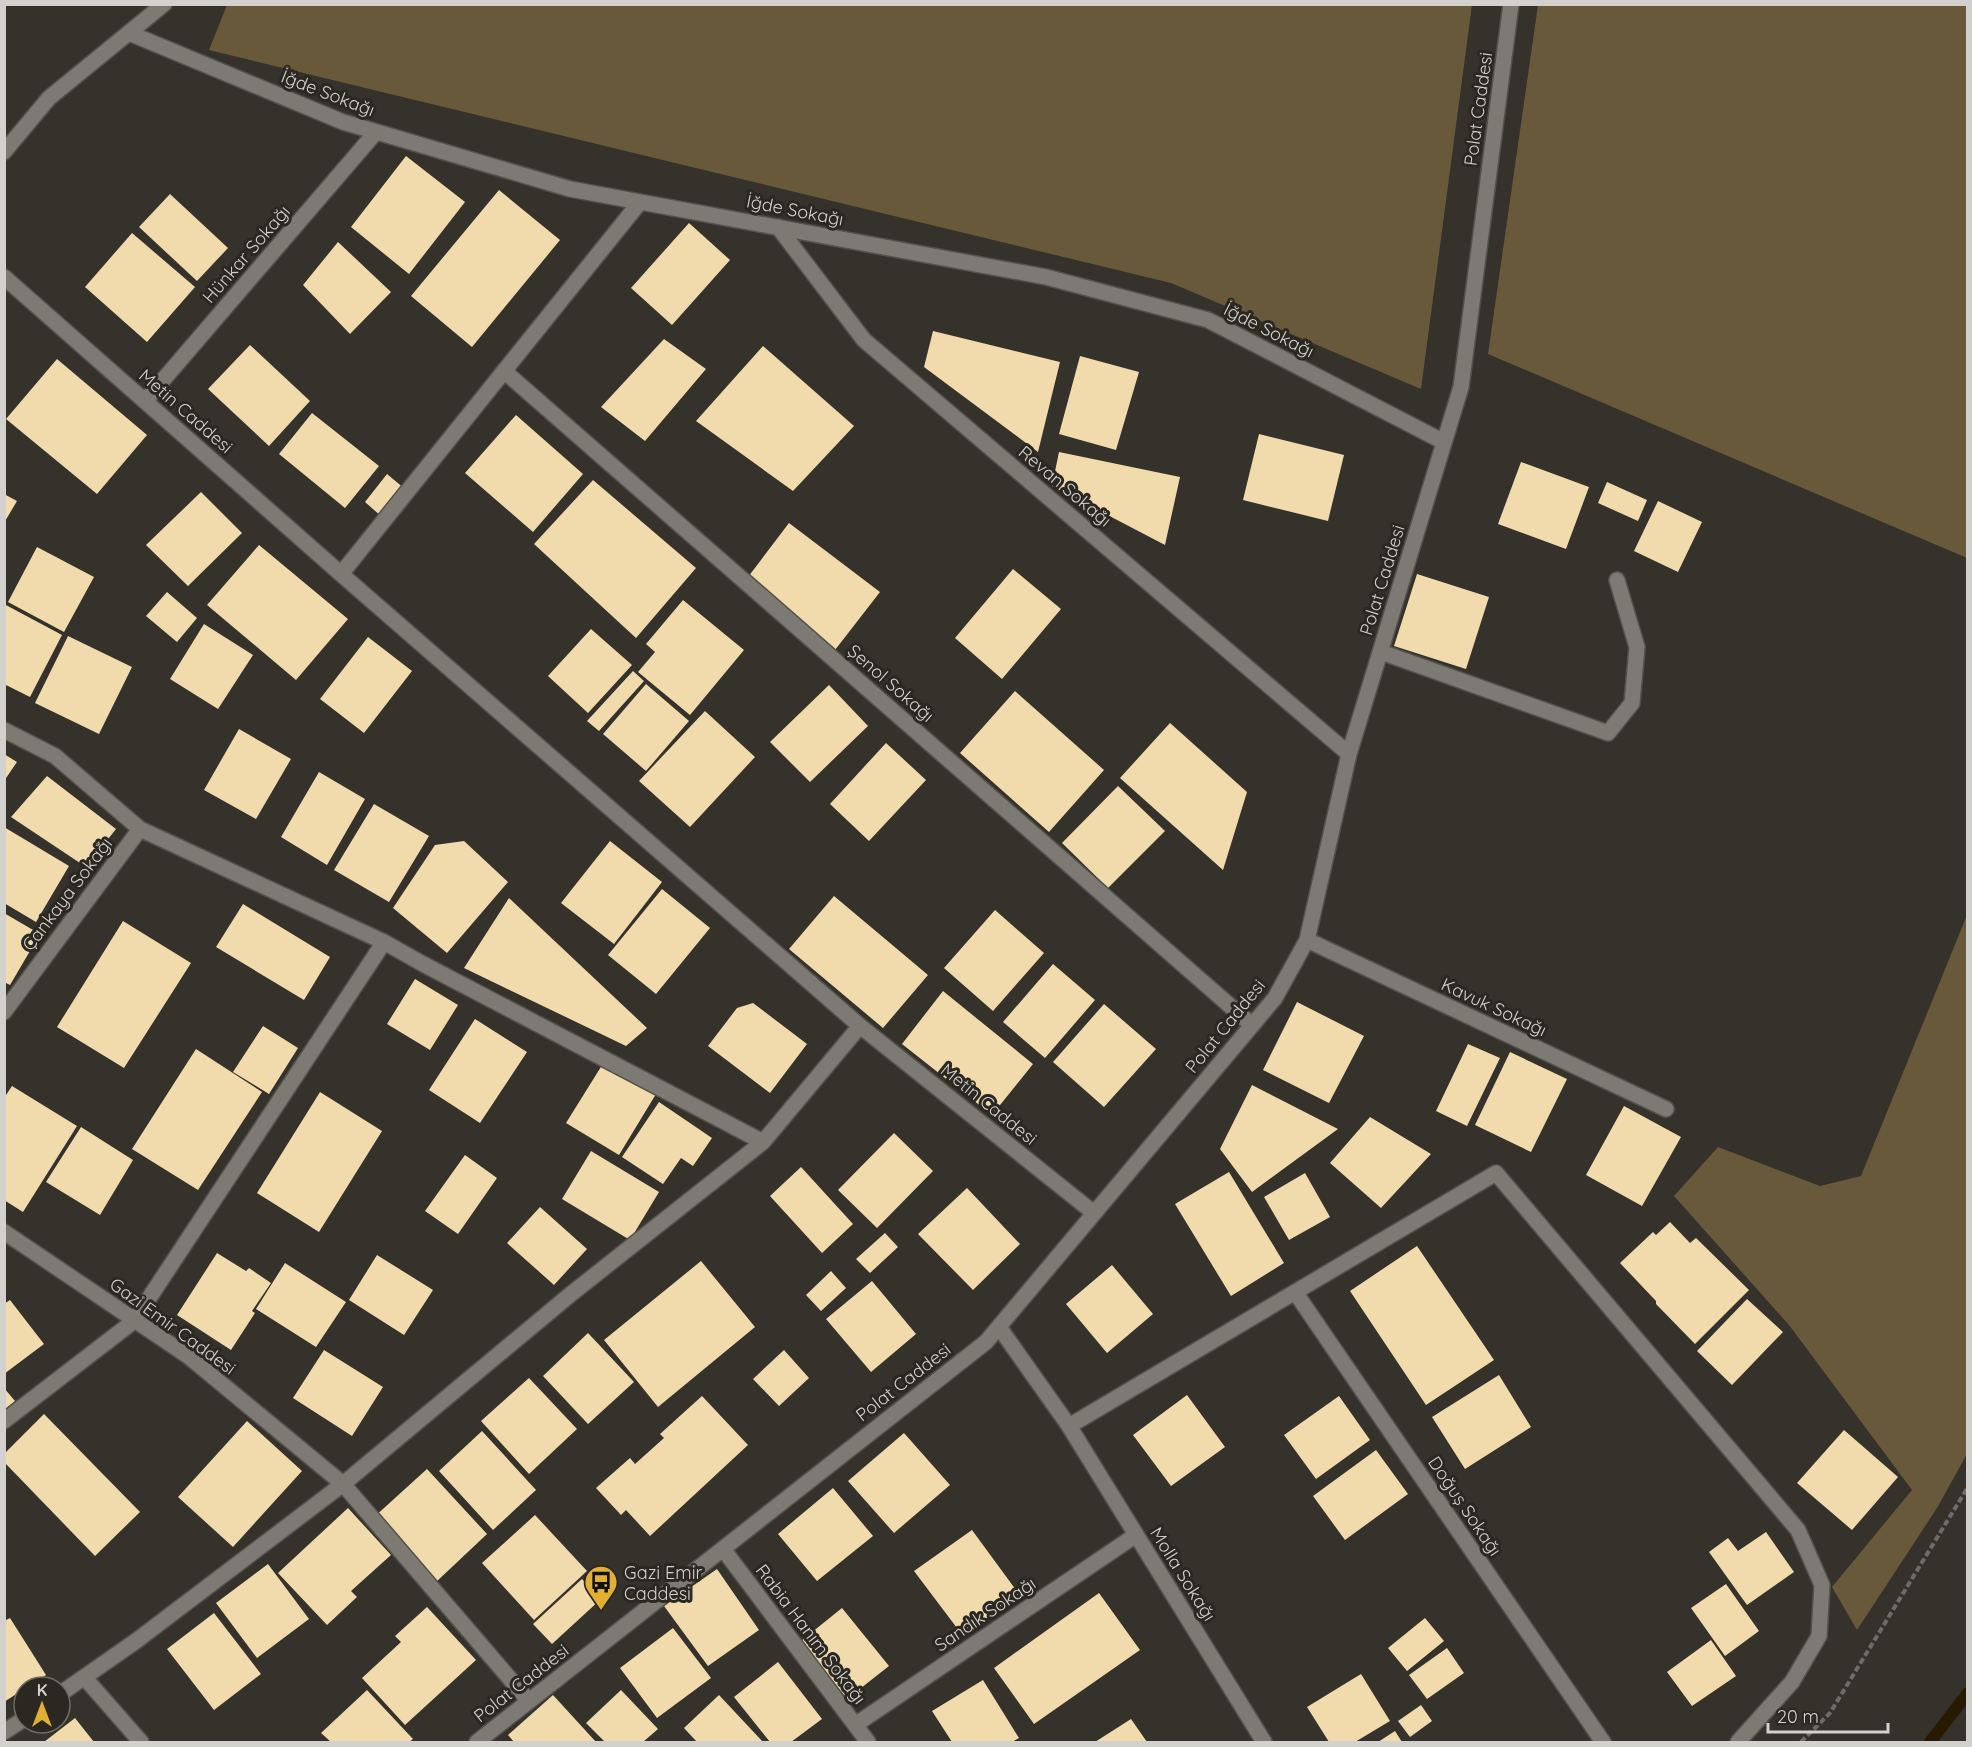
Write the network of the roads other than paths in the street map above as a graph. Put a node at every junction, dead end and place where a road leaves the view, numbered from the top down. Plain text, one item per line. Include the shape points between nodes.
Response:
1 (164, 4) edge
2 (1511, 4) edge
3 (129, 33) junction
4 (376, 132) junction
5 (4, 152) edge
6 (640, 202) junction
7 (778, 227) junction
8 (4, 277) edge
9 (504, 371) junction
10 (146, 401) junction
11 (1444, 442) junction
12 (341, 574) junction
13 (1617, 580) dead end
14 (1381, 651) junction
15 (4, 730) edge
16 (1349, 754) junction
17 (140, 829) junction
18 (1306, 940) junction
19 (384, 942) junction
20 (4, 1012) edge
21 (1252, 1025) junction
22 (860, 1026) junction
23 (1666, 1109) dead end
24 (764, 1142) junction
25 (1094, 1213) junction
26 (4, 1232) edge
27 (1295, 1292) junction
28 (134, 1320) junction
29 (999, 1327) junction
30 (4, 1421) edge
31 (1069, 1426) junction
32 (343, 1484) junction
33 (1136, 1535) junction
34 (723, 1550) junction
35 (84, 1677) junction
36 (72, 1686) edge
37 (529, 1701) junction
38 (855, 1725) junction
39 (141, 1743) edge
40 (477, 1743) edge
41 (868, 1743) edge
42 (1264, 1743) edge
43 (1602, 1743) edge
44 (1738, 1743) edge

1 - 3 street
2 - 11 street, Polat Caddesi via 1461,387
3 - 4 street, İğde Sokağı
3 - 5 street via 49,98
4 - 6 street, İğde Sokağı via 570,189
4 - 10 street, Hünkar Sokağı
6 - 7 street, İğde Sokağı
6 - 9 street
7 - 11 street, İğde Sokağı via 1046,277 1209,320
7 - 16 street, Revan Sokağı via 864,340
8 - 10 street, Metin Caddesi
9 - 12 street
9 - 21 street, Şenol Sokağı
10 - 12 street, Metin Caddesi
11 - 14 street, Polat Caddesi
12 - 22 street, Metin Caddesi
13 - 14 street via 1637,647 1632,703 1608,733
14 - 16 street, Polat Caddesi
15 - 17 street via 55,756
16 - 18 street, Polat Caddesi
17 - 19 street
17 - 20 street, Çankaya Sokağı
18 - 21 street, Polat Caddesi via 1275,998
18 - 23 street, Kavuk Sokağı
19 - 24 street
19 - 28 street
21 - 25 street, Polat Caddesi
22 - 24 street
22 - 25 street, Metin Caddesi
24 - 32 street via 571,1294
25 - 29 street, Polat Caddesi
26 - 28 street, Gazi Emir Caddesi
27 - 31 street
27 - 43 street, Doğuş Sokağı
27 - 44 street via 1496,1173 1798,1530 1822,1585 1819,1636 1792,1682
28 - 30 street
28 - 32 street, Gazi Emir Caddesi via 188,1356
29 - 31 street, Molla Sokağı
29 - 34 street, Polat Caddesi via 986,1342
31 - 33 street, Molla Sokağı
32 - 35 street
32 - 37 street, Gazi Emir Caddesi
33 - 38 street, Sandık Sokağı
33 - 42 street, Molla Sokağı
34 - 37 street, Polat Caddesi
34 - 38 street, Rabia Hanım Sokağı
35 - 36 street
35 - 39 street
37 - 40 street, Polat Caddesi
38 - 41 street, Rabia Hanım Sokağı

